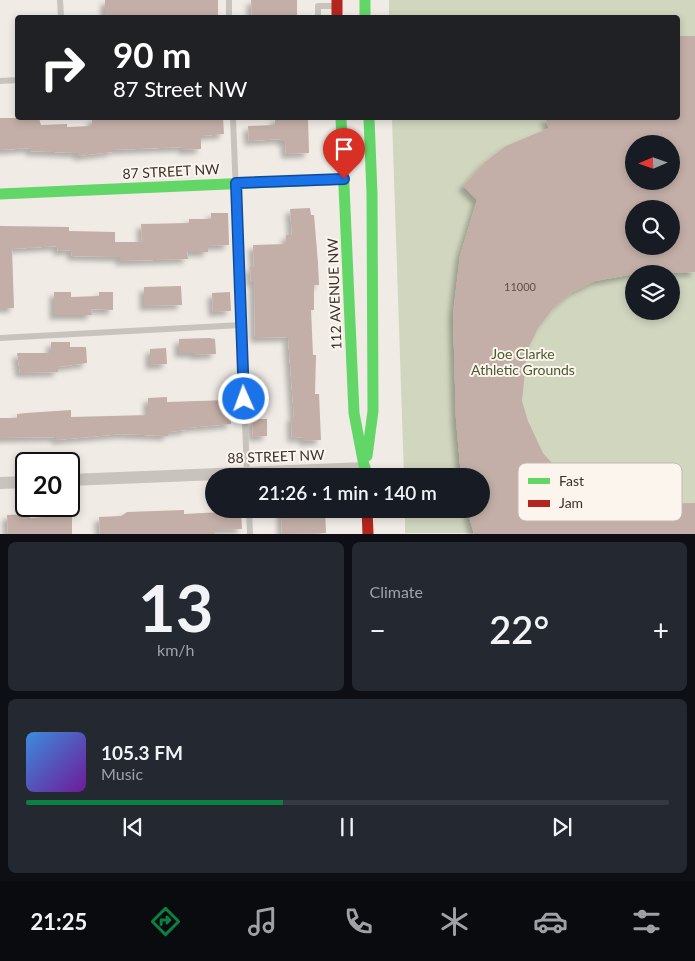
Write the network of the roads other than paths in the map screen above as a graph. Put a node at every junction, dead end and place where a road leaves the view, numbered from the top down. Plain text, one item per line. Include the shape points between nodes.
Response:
1 (60, 0) edge
2 (228, 0) edge
3 (365, 0) edge
4 (337, 8) edge
5 (61, 15) edge
6 (229, 15) edge
7 (318, 15) edge
8 (366, 15) edge
9 (15, 80) edge
10 (0, 81) edge
11 (233, 120) edge
12 (341, 120) edge
13 (369, 120) edge
14 (344, 179) junction
15 (236, 183) junction
16 (0, 194) edge
17 (242, 325) junction
18 (0, 338) edge
19 (247, 468) edge
20 (364, 468) edge
21 (366, 468) edge
22 (205, 475) edge
23 (80, 480) edge
24 (15, 482) edge
25 (0, 483) edge
26 (249, 518) edge
27 (367, 518) edge
28 (250, 534) edge
29 (368, 534) edge

1 - 5 lane
2 - 6 lane
3 - 8 main road
4 - 7 lane via 318,6
9 - 10 lane
11 - 15 lane
12 - 14 main road, 112 AVENUE NW
13 - 21 main road via 373,411
14 - 15 main road, 87 STREET NW
14 - 20 main road, 112 AVENUE NW via 354,413
15 - 16 main road, 87 STREET NW
15 - 17 lane
17 - 18 lane
17 - 19 lane
22 - 23 street, 88 STREET NW
24 - 25 street
26 - 28 lane
27 - 29 main road

